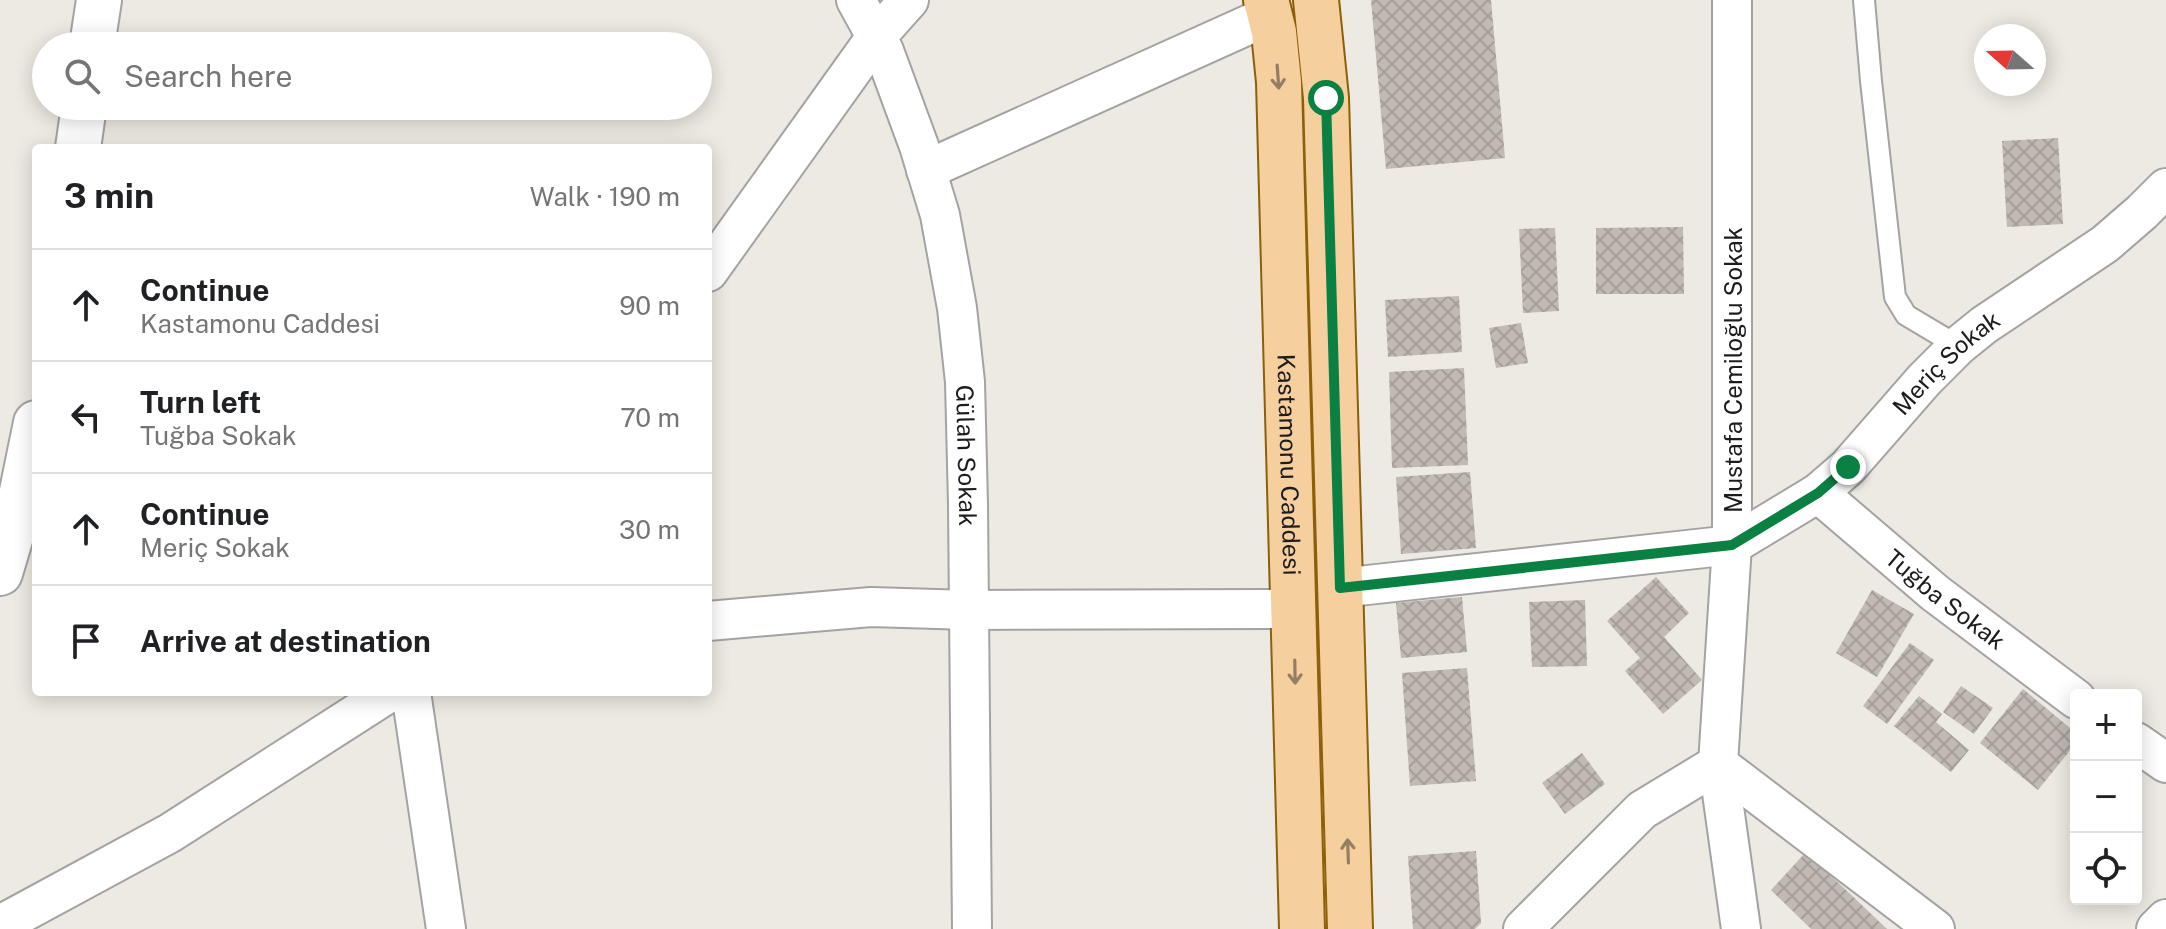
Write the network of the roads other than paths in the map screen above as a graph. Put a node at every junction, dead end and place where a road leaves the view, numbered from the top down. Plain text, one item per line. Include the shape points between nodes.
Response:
1 (99, 0) edge
2 (856, 0) edge
3 (909, 0) edge
4 (1316, 0) edge
5 (1732, 0) edge
6 (1864, 0) edge
7 (1268, 7) edge
8 (94, 32) edge
9 (876, 37) junction
10 (82, 120) edge
11 (79, 144) edge
12 (926, 170) junction
13 (2166, 188) edge
14 (712, 266) edge
15 (1958, 346) junction
16 (32, 443) edge
17 (1818, 493) junction
18 (1732, 545) junction
19 (0, 573) edge
20 (1340, 588) junction
21 (1293, 609) junction
22 (969, 610) junction
23 (712, 621) edge
24 (2070, 694) edge
25 (384, 696) edge
26 (412, 696) edge
27 (2142, 746) edge
28 (2166, 763) edge
29 (1718, 764) junction
30 (2166, 919) edge
31 (0, 925) edge
32 (446, 929) edge
33 (972, 929) edge
34 (1302, 929) edge
35 (1350, 929) edge
36 (1523, 929) edge
37 (1741, 929) edge
38 (1935, 929) edge
39 (2156, 929) edge

1 - 8 street
2 - 9 street, Gülah Sokak
3 - 9 street
4 - 20 main road, Kastamonu Caddesi via 1326,98
5 - 18 street, Mustafa Cemiloğlu Sokak
6 - 15 lane via 1895,297 1906,315
7 - 12 street
7 -> 21 main road, Kastamonu Caddesi via 1279,82
9 - 12 street, Gülah Sokak
9 - 14 street
10 - 11 street
12 - 22 street, Gülah Sokak via 940,215 965,382
13 - 15 street, Meriç Sokak via 2105,244
15 - 17 street, Meriç Sokak
16 - 19 street
17 - 18 street, Meriç Sokak
17 - 24 street, Tuğba Sokak via 1935,593
18 - 20 street
18 - 29 street, Mustafa Cemiloğlu Sokak
35 -> 20 main road, Kastamonu Caddesi
21 - 22 street
21 -> 34 main road, Kastamonu Caddesi
22 - 23 street via 871,607
22 - 33 street, Gülah Sokak
25 - 31 street via 170,833
26 - 32 street
27 - 28 street
29 - 36 street via 1642,810
29 - 37 street, Mustafa Cemiloğlu Sokak
29 - 38 street
30 - 39 street

